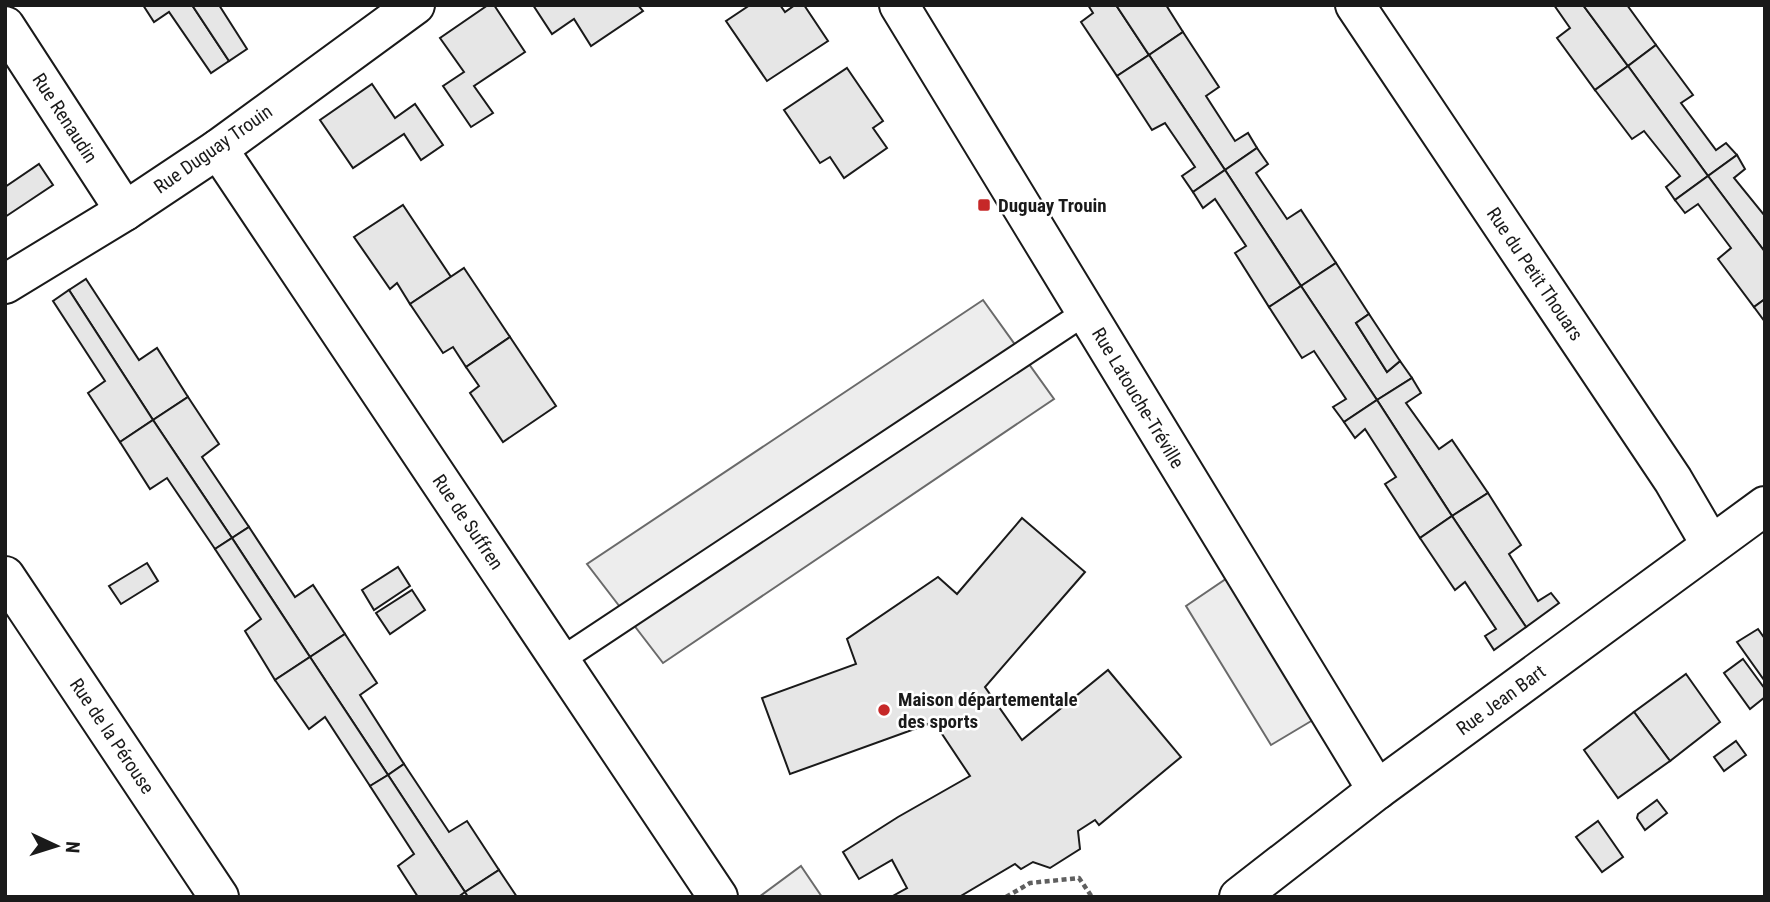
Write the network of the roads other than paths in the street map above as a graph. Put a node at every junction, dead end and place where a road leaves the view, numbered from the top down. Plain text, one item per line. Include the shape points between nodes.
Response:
1 (900, 5) edge
2 (1355, 5) edge
3 (398, 10) edge
4 (5, 26) edge
5 (218, 149) junction
6 (125, 211) junction
7 (5, 284) edge
8 (1086, 312) junction
9 (1765, 506) edge
10 (1711, 545) junction
11 (5, 576) edge
12 (561, 660) junction
13 (1377, 790) junction
14 (219, 897) edge
15 (718, 897) edge
16 (1239, 897) edge

1 - 8 street, Rue Latouche-Tréville
2 - 10 street, Rue du Petit Thouars via 1673,480
3 - 5 street, Rue Duguay Trouin
4 - 6 street, Rue Renaudin
5 - 6 street, Rue Duguay Trouin
5 - 12 street, Rue de Suffren
6 - 7 street, Rue Duguay Trouin
8 - 12 lane
8 - 13 street, Rue Latouche-Tréville
9 - 10 street, Rue Jean Bart
10 - 13 street, Rue Jean Bart
11 - 14 street, Rue de la Pérouse
12 - 15 street, Rue de Suffren
13 - 16 street, Rue Jean Bart

